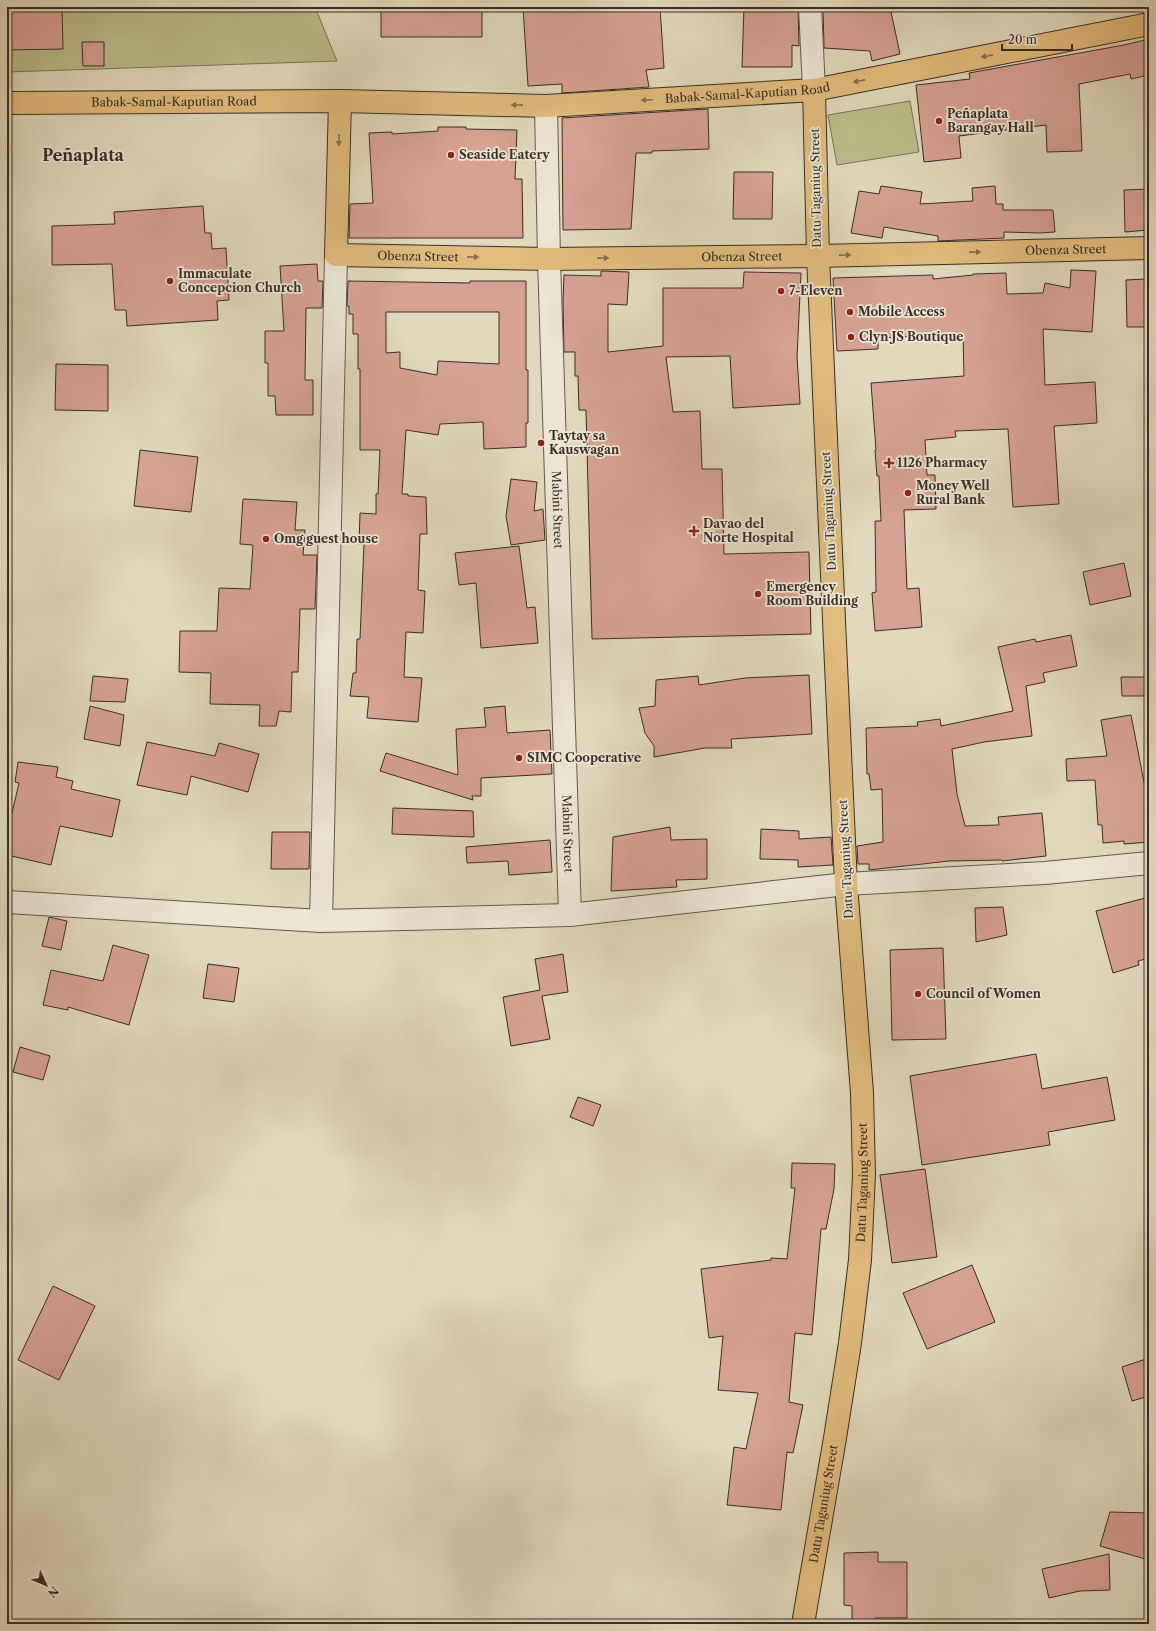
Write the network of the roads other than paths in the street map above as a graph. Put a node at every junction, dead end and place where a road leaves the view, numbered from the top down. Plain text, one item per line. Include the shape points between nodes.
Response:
1 (810, 7) edge
2 (1149, 24) edge
3 (814, 90) junction
4 (340, 101) junction
5 (7, 103) edge
6 (546, 106) junction
7 (1149, 248) edge
8 (336, 255) junction
9 (818, 256) junction
10 (549, 259) junction
11 (1149, 863) edge
12 (846, 884) junction
13 (7, 902) edge
14 (570, 915) junction
15 (321, 921) junction
16 (803, 1624) edge

1 - 3 street
2 -> 3 main road, Babak-Samal-Kaputian Road
3 -> 6 main road, Babak-Samal-Kaputian Road
3 - 9 main road, Datu Taganiug Street
4 - 5 main road, Babak-Samal-Kaputian Road
6 -> 4 main road, Babak-Samal-Kaputian Road
4 -> 8 main road
6 - 10 street, Mabini Street
9 -> 7 main road, Obenza Street
8 -> 10 main road, Obenza Street
8 - 15 street
10 -> 9 main road, Obenza Street
9 - 12 main road, Datu Taganiug Street
10 - 14 street, Mabini Street
11 - 12 street
12 - 14 street
12 - 16 main road, Datu Taganiug Street via 862,1092 864,1174 860,1260 850,1343
13 - 15 street
14 - 15 street

